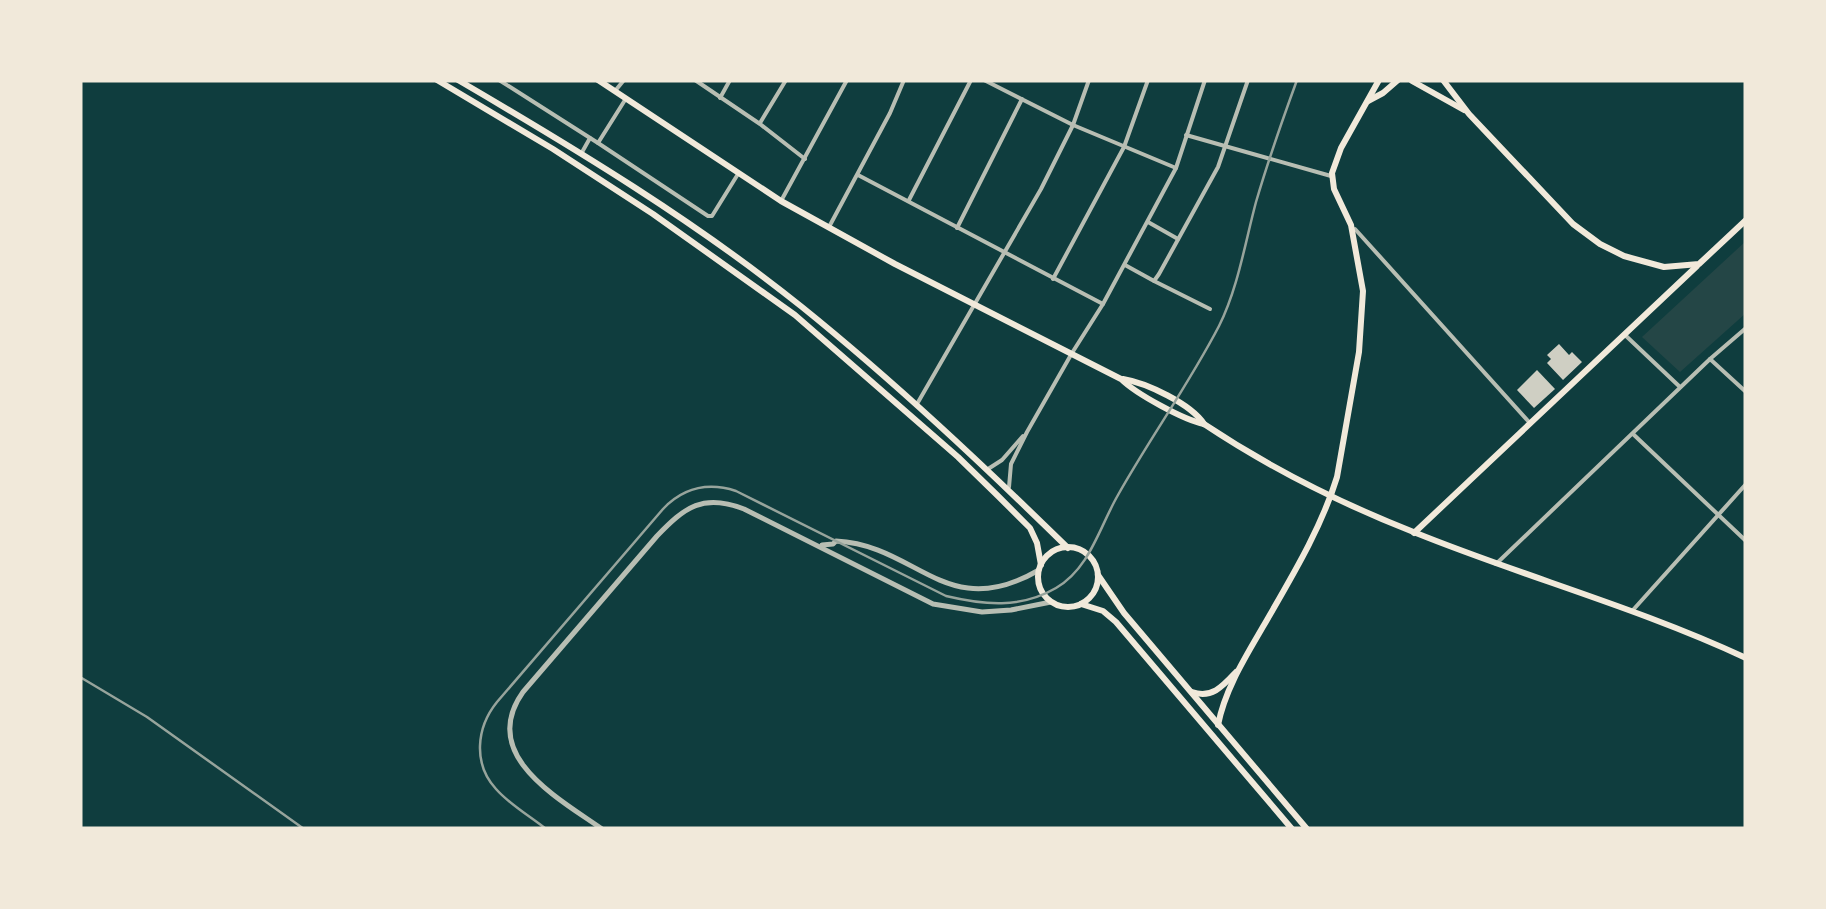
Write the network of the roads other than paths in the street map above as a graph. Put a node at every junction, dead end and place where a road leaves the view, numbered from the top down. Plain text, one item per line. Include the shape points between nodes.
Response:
1 (437, 80) edge
2 (458, 80) edge
3 (499, 80) edge
4 (598, 80) edge
5 (624, 80) edge
6 (695, 80) edge
7 (730, 80) edge
8 (786, 80) edge
9 (847, 80) edge
10 (904, 80) edge
11 (971, 80) edge
12 (984, 80) edge
13 (1089, 80) edge
14 (1148, 80) edge
15 (1205, 80) edge
16 (1248, 80) edge
17 (1379, 80) edge
18 (1400, 80) edge
19 (1414, 80) edge
20 (1443, 80) edge
21 (615, 91) junction
22 (626, 98) junction
23 (720, 98) junction
24 (1022, 100) junction
25 (1367, 102) junction
26 (1469, 114) junction
27 (760, 124) junction
28 (1073, 125) junction
29 (1186, 135) junction
30 (590, 138) junction
31 (598, 142) junction
32 (1224, 145) junction
33 (1124, 147) junction
34 (580, 154) junction
35 (804, 159) junction
36 (1176, 168) junction
37 (738, 174) junction
38 (858, 175) junction
39 (1332, 176) junction
40 (781, 201) junction
41 (908, 202) junction
42 (1746, 220) edge
43 (1148, 222) junction
44 (1351, 225) junction
45 (828, 228) junction
46 (958, 228) junction
47 (1178, 239) junction
48 (1003, 253) junction
49 (1699, 264) junction
50 (1124, 265) junction
51 (1052, 279) junction
52 (1154, 282) junction
53 (974, 304) junction
54 (1103, 304) junction
55 (1210, 308) dead end
56 (1746, 328) edge
57 (1624, 334) junction
58 (1072, 353) junction
59 (1710, 359) junction
60 (1680, 387) junction
61 (1746, 392) edge
62 (917, 404) junction
63 (1530, 422) junction
64 (1026, 432) junction
65 (1633, 434) junction
66 (988, 468) junction
67 (1746, 484) edge
68 (1009, 490) junction
69 (1331, 497) junction
70 (1718, 514) junction
71 (1414, 533) junction
72 (1746, 541) edge
73 (850, 542) junction
74 (818, 546) junction
75 (1068, 548) junction
76 (842, 558) junction
77 (1496, 564) junction
78 (1040, 568) junction
79 (1098, 575) junction
80 (1051, 602) junction
81 (1081, 604) junction
82 (1632, 610) junction
83 (1746, 658) edge
84 (1240, 667) junction
85 (1181, 682) junction
86 (1218, 725) junction
87 (602, 829) edge
88 (1292, 829) edge
89 (1307, 829) edge

1 - 78 main road via 554,148 795,316 1030,528
2 - 34 main road
3 - 30 street
4 - 21 main road
5 - 21 street
6 - 23 street
7 - 23 street
8 - 27 street
9 - 35 street
10 - 38 street
11 - 41 street
12 - 24 street
13 - 28 street
14 - 33 street
15 - 29 street
16 - 32 street
17 - 25 main road
18 - 19 main road
18 - 25 main road
19 - 26 main road
20 - 26 main road
21 - 22 main road
22 - 31 street
22 - 37 main road
23 - 27 street
24 - 28 street
24 - 46 street
25 - 39 main road
26 - 49 main road via 1600,244 1650,264
27 - 35 street
28 - 33 street
28 - 48 street
29 - 32 street
29 - 36 street
30 - 31 street
30 - 34 street
31 - 37 street via 708,216
32 - 39 street
32 - 47 street
33 - 36 street
33 - 51 street
34 - 62 main road via 747,265
35 - 40 street
36 - 43 street
37 - 40 main road
38 - 41 street
38 - 45 street
39 - 44 main road
40 - 45 main road
41 - 46 street
42 - 49 main road
43 - 47 street
43 - 50 street
44 - 63 street
44 - 69 main road via 1361,273 1361,339
45 - 53 main road
46 - 48 street
47 - 52 street
48 - 51 street
48 - 53 street
49 - 57 main road
50 - 52 street
50 - 54 street
51 - 54 street
52 - 55 street
53 - 58 main road
53 - 62 street
54 - 58 street
56 - 59 street
57 - 60 street
57 - 63 main road
58 - 64 street
58 - 69 main road via 1175,400 1204,424
59 - 60 street
59 - 61 street
60 - 65 street
62 - 66 main road
63 - 71 main road
64 - 66 street
64 - 68 street via 1011,464
65 - 70 street
65 - 77 street
66 - 68 main road
67 - 70 street
68 - 75 main road
69 - 71 main road
69 - 84 main road
70 - 72 street
70 - 82 street
71 - 77 main road
73 - 74 street
73 - 76 street
73 - 78 street via 965,588 995,589
74 - 76 street
74 - 87 street via 732,504 693,505 657,536 523,692 510,728 517,757 534,778
75 - 78 main road via 1052,552
75 - 79 main road via 1089,556
76 - 80 street via 948,608 999,611
77 - 82 main road
78 - 80 main road via 1040,586
79 - 81 main road via 1092,596
79 - 85 main road
80 - 81 main road
81 - 88 main road via 1116,622
82 - 83 main road
84 - 85 main road via 1212,693 1196,694
84 - 86 main road
85 - 86 main road
86 - 89 main road

